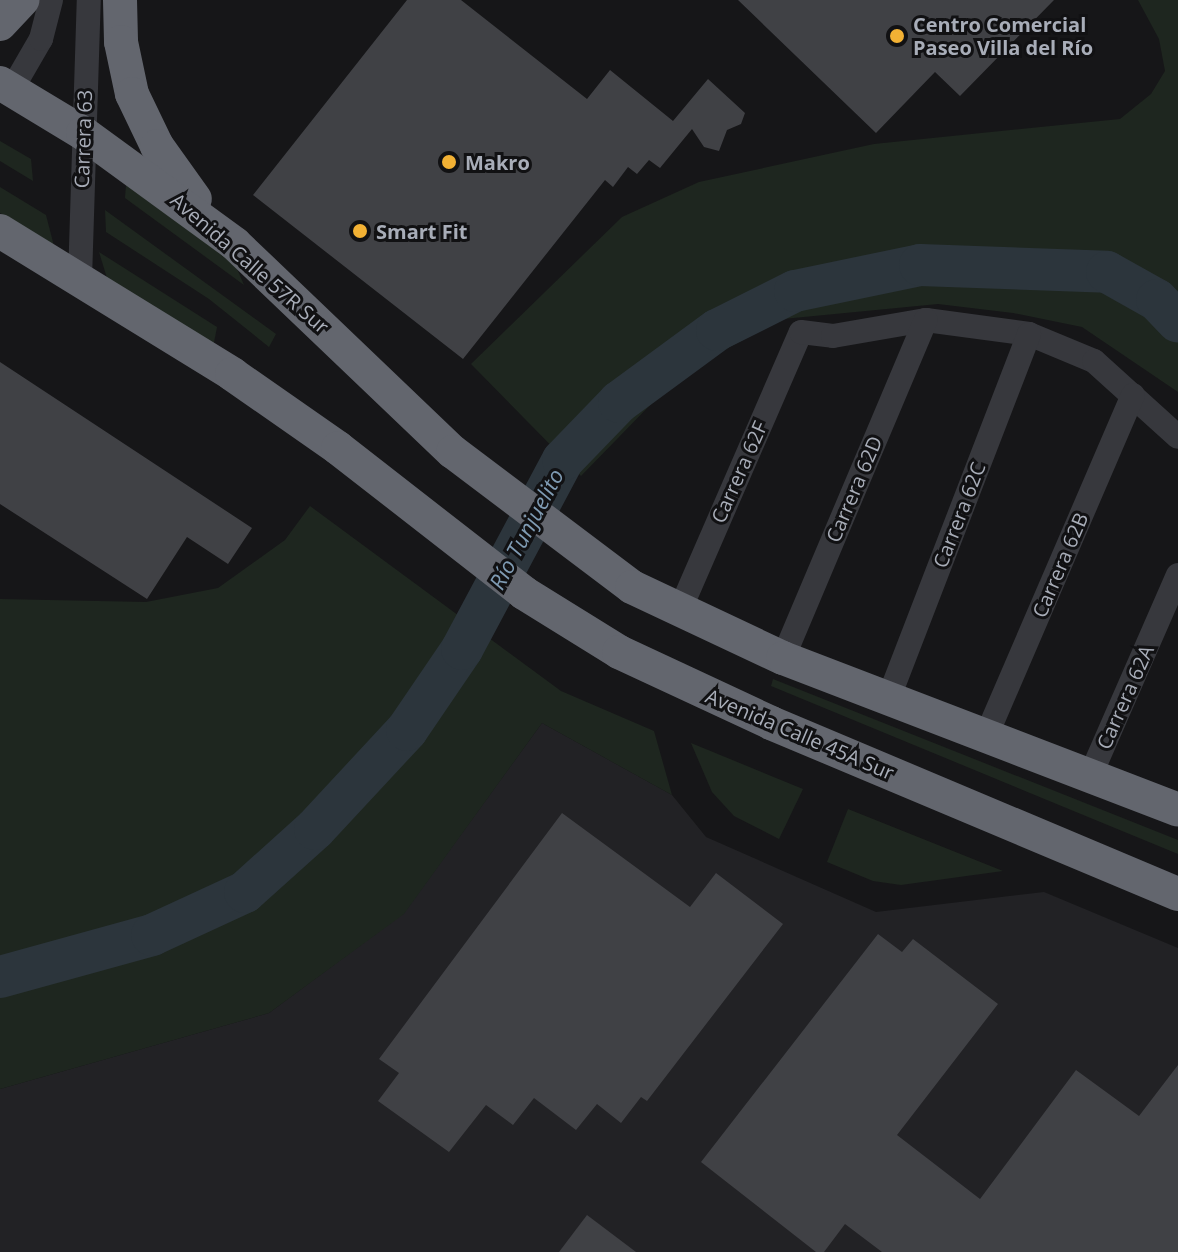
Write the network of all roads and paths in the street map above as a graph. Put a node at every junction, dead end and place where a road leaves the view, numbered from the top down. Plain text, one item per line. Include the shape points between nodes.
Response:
1 (22, 0) edge
2 (51, 0) edge
3 (89, 0) edge
4 (120, 0) edge
5 (0, 24) edge
6 (4, 92) edge
7 (83, 133) junction
8 (0, 231) edge
9 (229, 240) junction
10 (80, 279) junction
11 (926, 320) junction
12 (1029, 334) junction
13 (1133, 395) junction
14 (1178, 437) edge
15 (1178, 575) edge
16 (679, 612) junction
17 (783, 658) junction
18 (889, 697) junction
19 (987, 734) junction
20 (1091, 774) junction
21 (1178, 810) edge
22 (1178, 894) edge

1 - 5 highway
2 - 6 street via 41,39
3 - 7 street, Carrera 63
4 - 9 highway via 125,68 142,118 178,178
6 - 7 highway, Avenida Calle 57R Sur
7 - 9 highway, Avenida Calle 57R Sur
7 - 10 street, Carrera 63
8 - 10 highway
9 - 16 highway, Avenida Calle 57R Sur via 477,472 632,587
10 - 22 highway, Avenida Calle 45A Sur via 276,405 524,593 653,670
11 - 12 street
11 - 16 street, Carrera 62F via 833,336 801,332
11 - 17 street, Carrera 62D
12 - 13 street via 1094,361
12 - 18 street, Carrera 62C
13 - 14 street
13 - 19 street, Carrera 62B
15 - 20 street, Carrera 62A
16 - 17 highway
17 - 18 highway
18 - 19 highway
19 - 20 highway
20 - 21 highway

